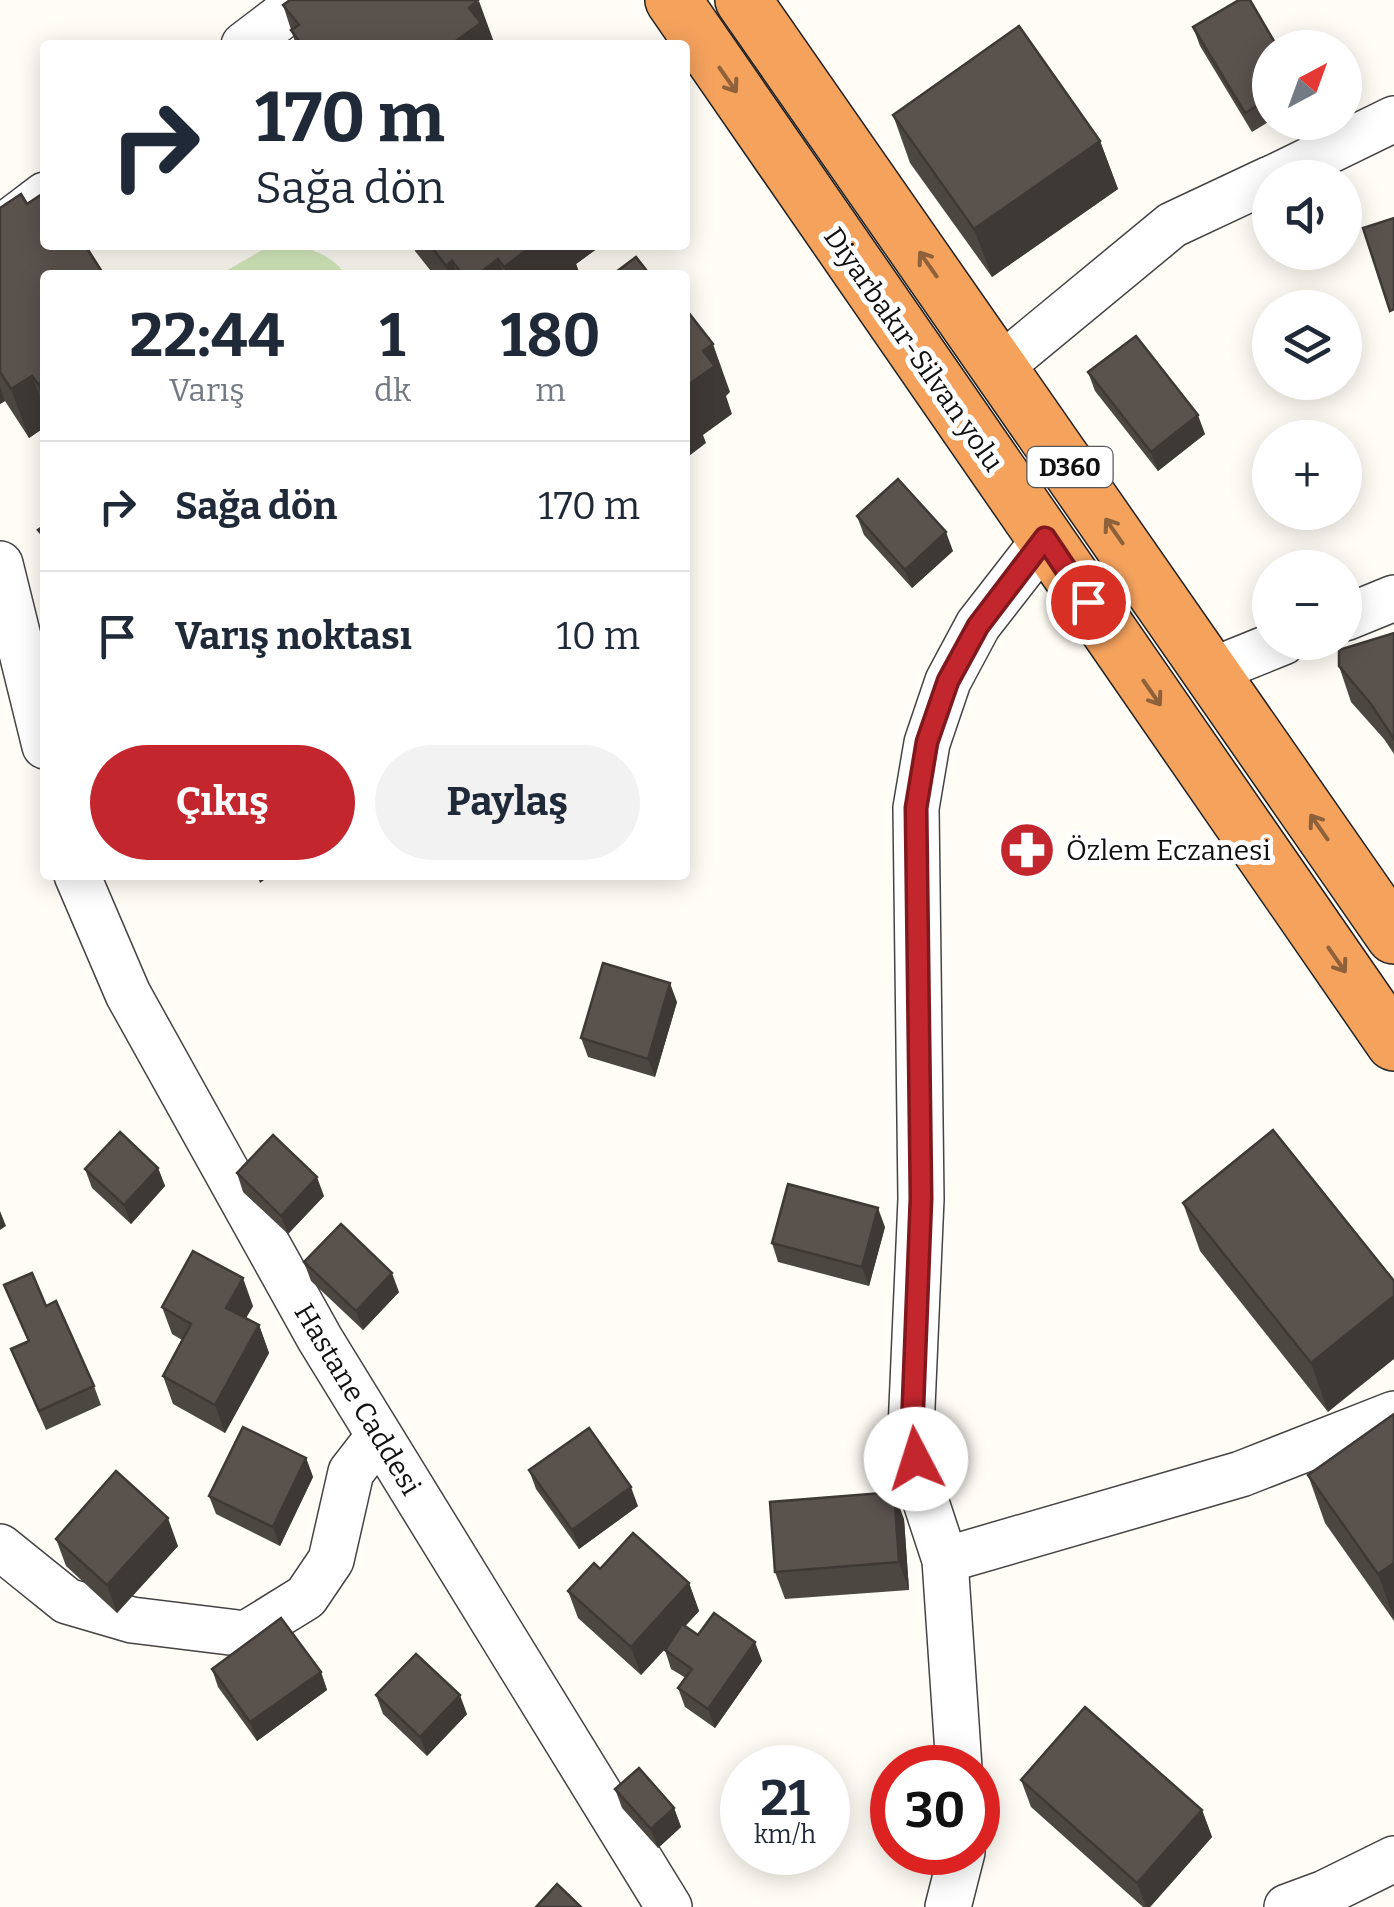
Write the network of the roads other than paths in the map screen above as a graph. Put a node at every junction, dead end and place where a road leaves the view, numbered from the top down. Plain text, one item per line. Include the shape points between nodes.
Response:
1 (303, 0) edge
2 (673, 0) edge
3 (758, 5) edge
4 (251, 40) edge
5 (1394, 119) edge
6 (1309, 160) edge
7 (1252, 187) edge
8 (40, 199) edge
9 (0, 229) edge
10 (1000, 367) junction
11 (1045, 538) junction
12 (0, 564) edge
13 (1394, 598) edge
14 (1362, 611) edge
15 (1252, 654) edge
16 (1211, 671) junction
17 (40, 726) edge
18 (79, 880) edge
19 (1394, 936) edge
20 (1394, 1042) edge
21 (1394, 1414) edge
22 (379, 1436) junction
23 (0, 1548) edge
24 (945, 1560) junction
25 (957, 1745) edge
26 (1394, 1859) edge
27 (956, 1875) edge
28 (668, 1907) edge
29 (948, 1907) edge
30 (1287, 1907) edge

1 - 4 street
2 -> 11 highway, Diyarbakır-Silvan yolu / D360
10 -> 3 highway, D360
5 - 6 street
7 - 10 street via 1172,224
8 - 9 street
16 -> 10 highway, D360
11 -> 20 highway, Diyarbakır-Silvan yolu / D360
11 - 24 street via 978,626 948,681 927,742 916,808 921,1198 912,1430 921,1487
12 - 17 street
13 - 14 street
15 - 16 street
19 -> 16 highway, D360
18 - 22 street, Hastane Caddesi via 128,994
21 - 24 street via 1241,1474
22 - 23 street via 350,1472 331,1560 306,1597 246,1634 132,1620 67,1601
22 - 28 street, Hastane Caddesi
24 - 25 street
26 - 30 street
27 - 29 street

